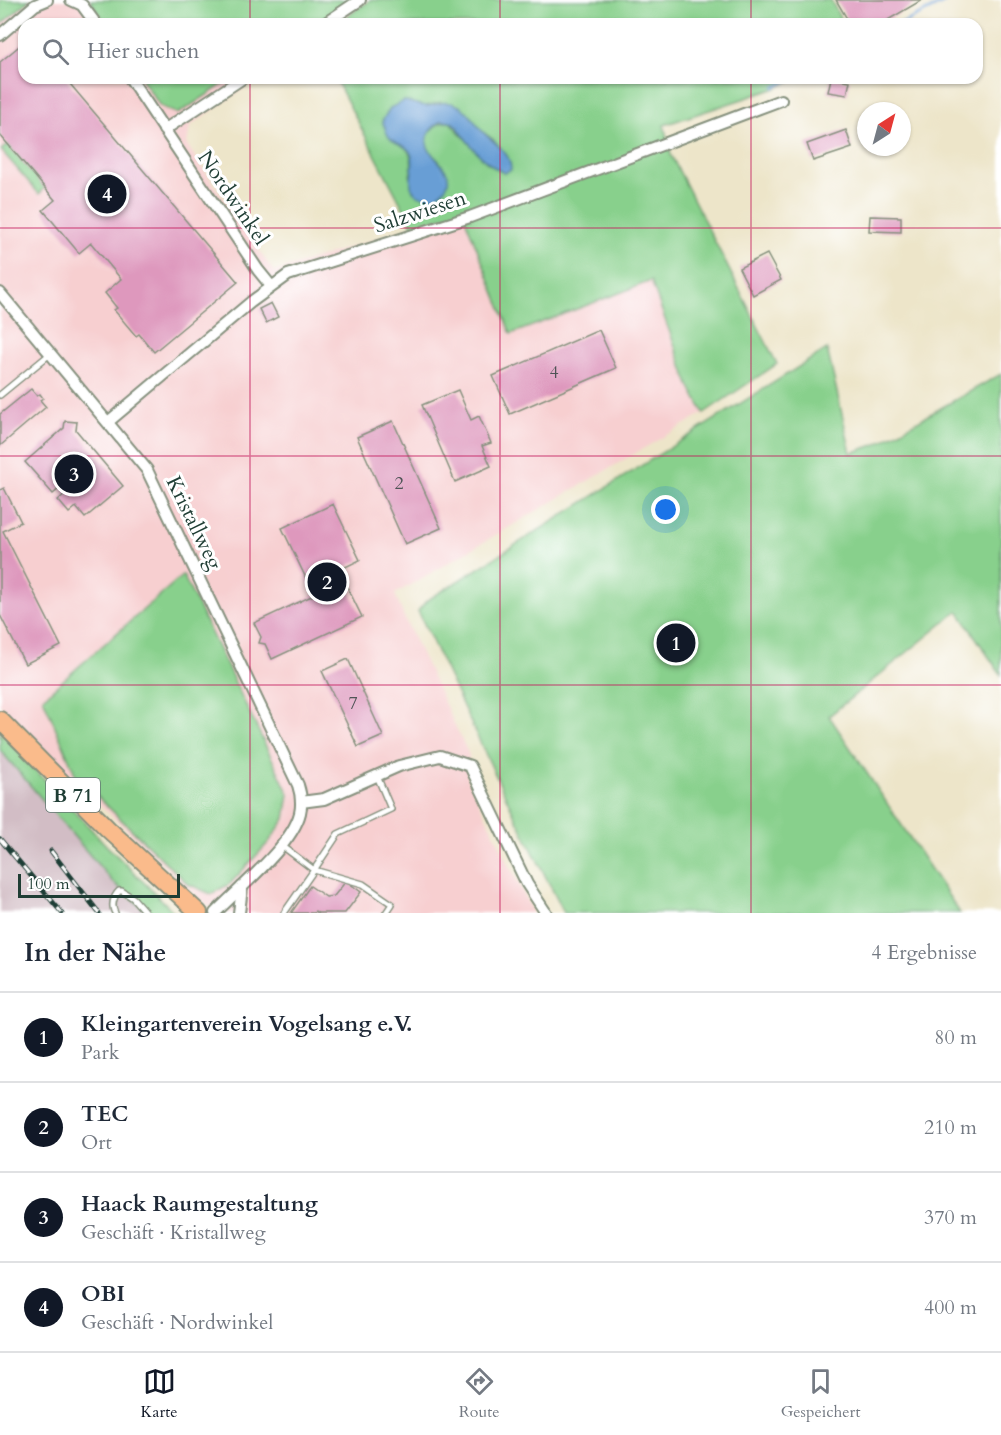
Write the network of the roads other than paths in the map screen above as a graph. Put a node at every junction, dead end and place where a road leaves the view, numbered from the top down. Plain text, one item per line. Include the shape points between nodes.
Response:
1 (47, 0) edge
2 (71, 0) edge
3 (360, 0) edge
4 (20, 18) edge
5 (92, 18) edge
6 (333, 18) edge
7 (18, 20) edge
8 (0, 35) edge
9 (134, 84) edge
10 (234, 84) edge
11 (781, 100) dead end
12 (164, 130) junction
13 (271, 286) junction
14 (0, 293) edge
15 (50, 353) junction
16 (0, 395) edge
17 (108, 422) junction
18 (0, 720) edge
19 (377, 776) junction
20 (301, 802) junction
21 (281, 845) junction
22 (314, 870) junction
23 (242, 886) junction
24 (115, 913) edge
25 (146, 913) edge
26 (199, 913) edge
27 (215, 913) edge
28 (239, 913) edge
29 (284, 913) edge
30 (386, 913) edge
31 (546, 913) edge

1 - 4 street
2 - 5 street via 82,5
3 - 6 street
7 - 8 street
9 - 12 street, Nordwinkel
10 - 12 street
11 - 13 street, Salzwiesen via 470,217 288,275
12 - 13 street, Nordwinkel
13 - 17 street, Salzwiesen
14 - 15 street, Kristallweg
15 - 16 lane
15 - 17 street, Kristallweg
17 - 20 street, Kristallweg via 147,470 295,780
18 - 26 main road, B 71 via 93,815
19 - 20 street via 324,799
19 - 22 lane via 391,809 338,834
19 - 31 street via 440,756 470,766 527,884
20 - 21 street via 298,820
21 - 22 lane
21 - 23 street
22 - 29 lane
22 - 30 lane via 363,884 392,904
23 - 27 street
23 - 28 street
24 - 25 lane via 114,898 122,891

